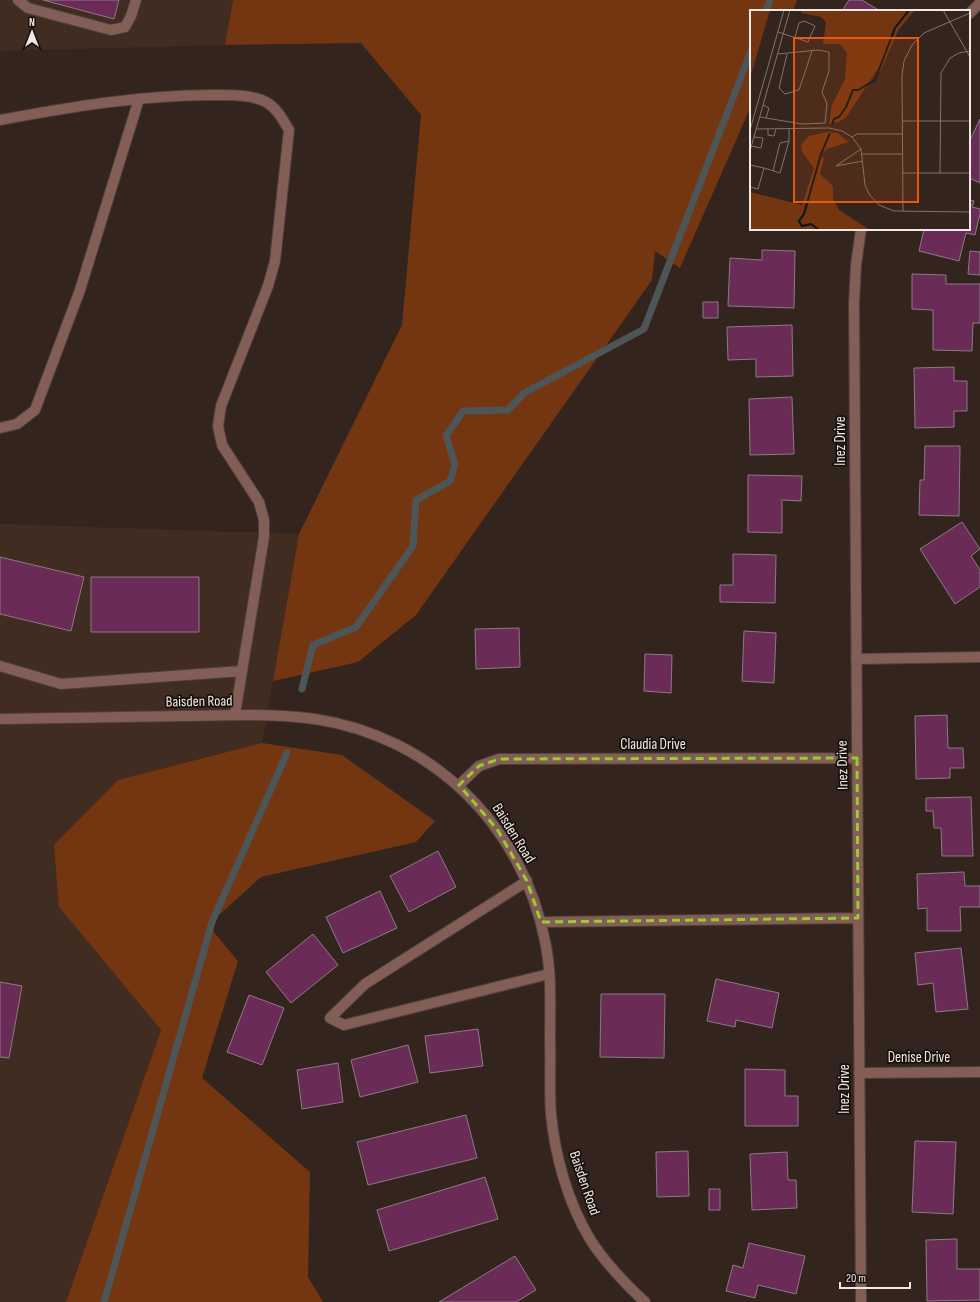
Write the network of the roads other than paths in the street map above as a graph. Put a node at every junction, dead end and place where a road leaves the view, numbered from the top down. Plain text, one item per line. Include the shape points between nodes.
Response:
1 (18, 0) edge
2 (136, 0) edge
3 (980, 3) edge
4 (970, 13) edge
5 (139, 98) junction
6 (0, 120) edge
7 (861, 230) edge
8 (0, 428) edge
9 (980, 658) edge
10 (856, 659) junction
11 (0, 666) edge
12 (242, 671) junction
13 (235, 715) junction
14 (0, 719) edge
15 (857, 758) junction
16 (458, 785) junction
17 (527, 881) junction
18 (858, 918) junction
19 (541, 922) junction
20 (549, 974) junction
21 (980, 1072) edge
22 (859, 1073) junction
23 (645, 1302) edge
24 (860, 1302) edge

1 - 2 street via 28,8 111,30 124,27
3 - 4 street
5 - 6 street
5 - 8 street via 80,290 35,410 16,424
5 - 12 street via 188,95 251,97 267,102 280,114 289,130 275,261 268,286 221,406 218,426 222,444 259,502 264,520 264,537
7 - 10 street, Inez Drive via 854,304
9 - 10 street
10 - 15 street, Inez Drive
11 - 12 street via 61,684
12 - 13 street
13 - 14 street, Baisden Road
13 - 16 street, Baisden Road via 315,719 381,736 416,754
15 - 16 street, Claudia Drive via 499,759 479,766
15 - 18 street, Inez Drive
16 - 17 street, Baisden Road via 482,809 497,829
17 - 19 street, Baisden Road
17 - 20 street via 365,984 330,1018 344,1025
18 - 19 street
18 - 22 street, Inez Drive
19 - 20 street, Baisden Road
20 - 23 street, Baisden Road via 551,1114 560,1167 574,1206 590,1239
21 - 22 street, Denise Drive
22 - 24 street, Inez Drive

